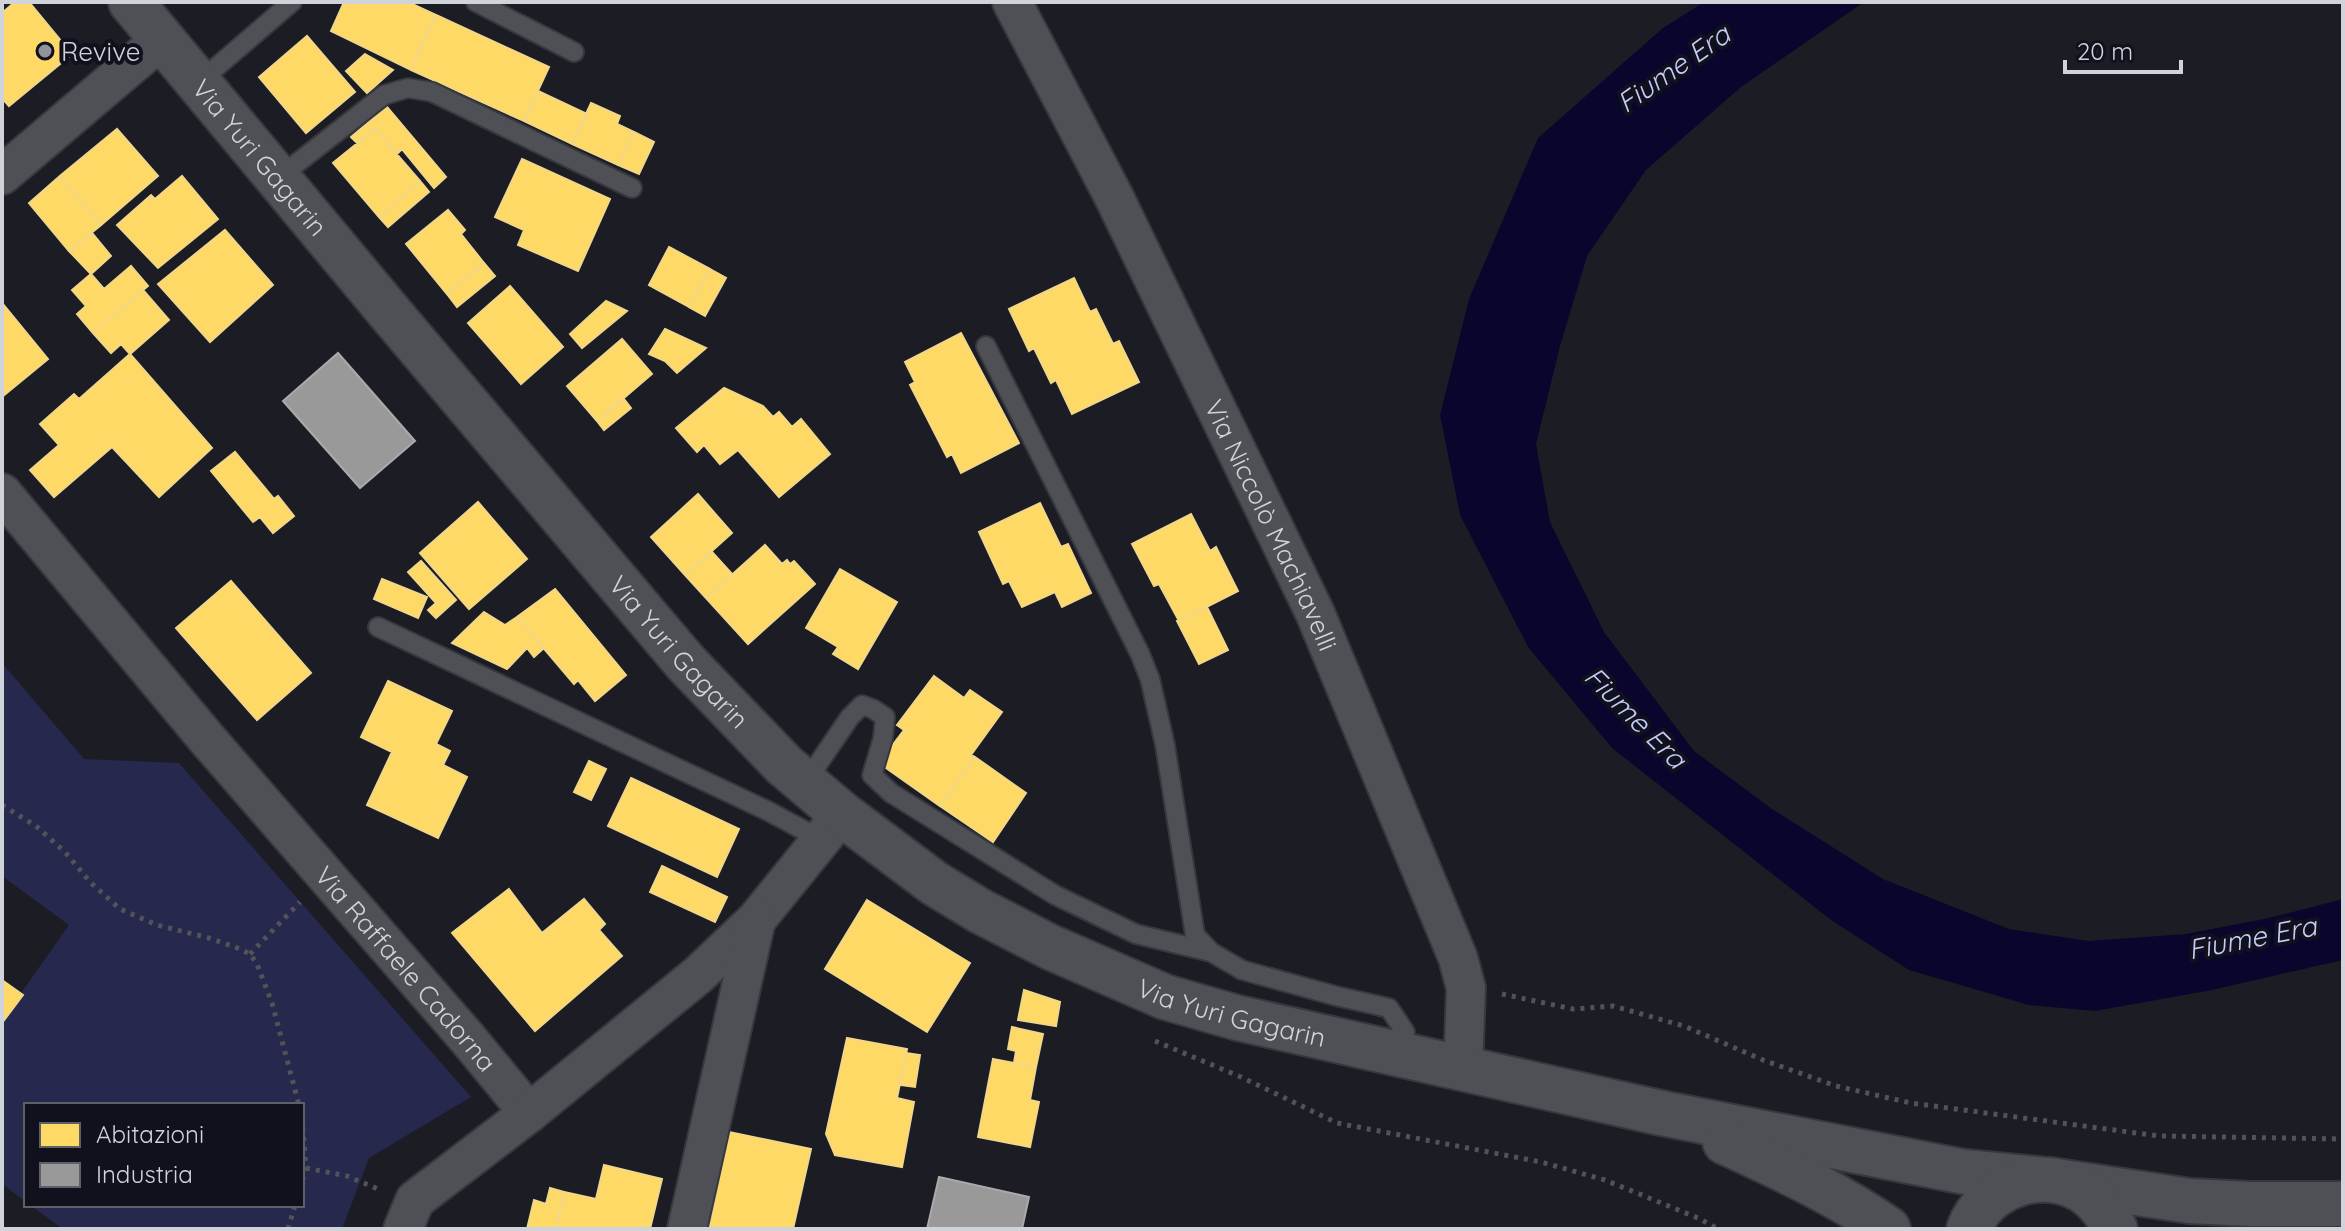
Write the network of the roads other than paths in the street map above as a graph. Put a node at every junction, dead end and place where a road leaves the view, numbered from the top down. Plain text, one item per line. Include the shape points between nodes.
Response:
1 (131, 2) edge
2 (292, 2) edge
3 (476, 2) edge
4 (1012, 2) edge
5 (162, 39) junction
6 (574, 52) dead end
7 (199, 82) junction
8 (2, 175) edge
9 (278, 178) junction
10 (632, 188) dead end
11 (986, 346) dead end
12 (2, 493) edge
13 (378, 627) dead end
14 (805, 783) junction
15 (832, 827) junction
16 (756, 920) junction
17 (1211, 952) junction
18 (1404, 1054) junction
19 (1463, 1069) junction
20 (529, 1113) junction
21 (1661, 1113) junction
22 (2051, 1181) junction
23 (2250, 1204) junction
24 (2343, 1204) edge
25 (409, 1215) edge
26 (687, 1229) edge
27 (1888, 1229) edge
28 (1969, 1229) edge
29 (2115, 1229) edge
30 (2186, 1229) edge

1 - 5 street, Via Yuri Gagarin
2 - 7 lane
3 - 6 lane
4 - 19 street, Via Niccolò Machiavelli via 1114,197 1315,613 1458,958 1466,988
5 - 7 street, Via Yuri Gagarin
5 - 8 street
7 - 9 street, Via Yuri Gagarin
9 - 10 lane via 384,95 408,88 432,92
9 - 14 street, Via Yuri Gagarin via 642,613 763,745
11 - 17 lane via 1150,679 1195,935
12 - 20 street, Via Raffaele Cadorna
13 - 15 lane via 766,810
14 - 15 street, Via Yuri Gagarin
14 - 17 lane via 850,717 862,705 873,709 885,717 872,775 891,793 1055,895 1136,934
15 - 16 street
15 - 18 street, Via Yuri Gagarin via 1050,947 1151,991 1238,1018
16 - 20 street via 650,1016
16 - 26 street
17 - 18 lane via 1242,970 1389,1008 1405,1032
18 - 19 street, Via Yuri Gagarin
19 - 21 street, Via Yuri Gagarin
20 - 25 street
21 - 22 street via 1965,1172
21 - 27 street via 1788,1171
22 - 23 street
22 - 28 street via 2012,1185 1990,1198
22 - 29 street via 2087,1193
23 - 24 street
23 - 30 street

